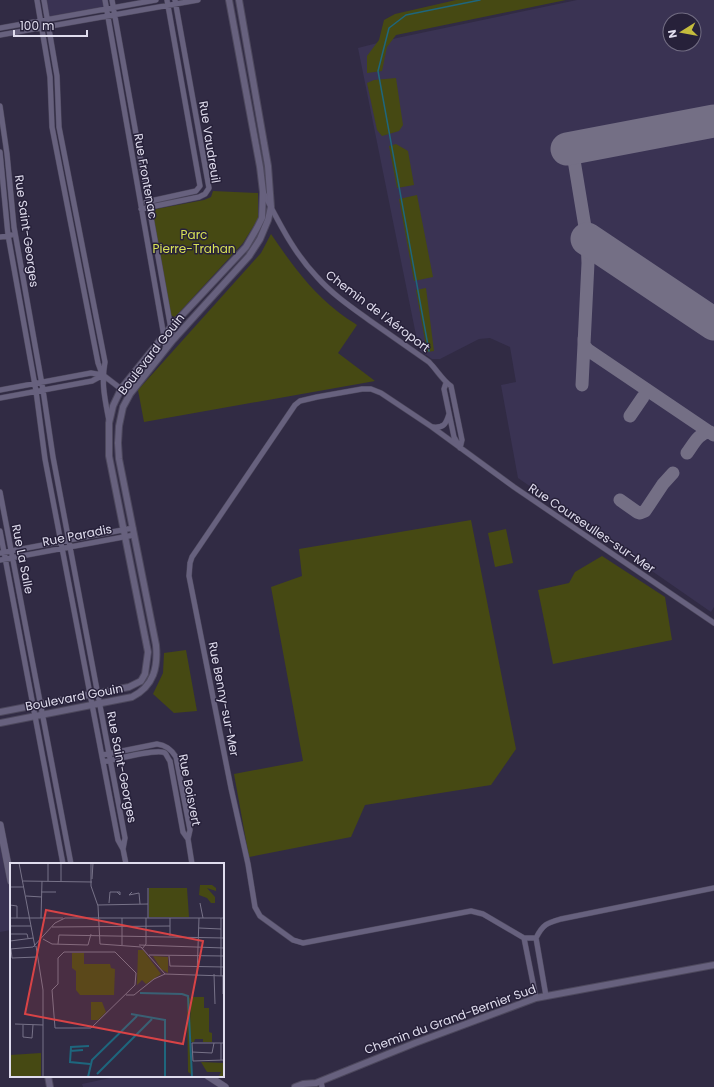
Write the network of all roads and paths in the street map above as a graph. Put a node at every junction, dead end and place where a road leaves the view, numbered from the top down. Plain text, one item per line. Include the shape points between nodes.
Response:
1 (37, 0) edge
2 (44, 0) edge
3 (105, 0) edge
4 (112, 0) edge
5 (156, 0) edge
6 (198, 0) edge
7 (229, 0) edge
8 (239, 0) edge
9 (176, 2) edge
10 (168, 3) edge
11 (114, 8) junction
12 (106, 9) junction
13 (115, 15) junction
14 (108, 16) junction
15 (47, 19) junction
16 (40, 20) junction
17 (48, 27) junction
18 (0, 28) edge
19 (42, 28) junction
20 (0, 35) edge
21 (184, 49) junction
22 (176, 50) junction
23 (57, 76) junction
24 (50, 77) junction
25 (255, 92) junction
26 (247, 93) junction
27 (192, 95) junction
28 (185, 96) junction
29 (131, 104) junction
30 (123, 105) junction
31 (0, 106) edge
32 (259, 113) junction
33 (251, 114) junction
34 (52, 127) junction
35 (59, 127) junction
36 (0, 153) edge
37 (7, 154) junction
38 (268, 166) junction
39 (260, 168) junction
40 (199, 187) junction
41 (206, 192) junction
42 (263, 192) junction
43 (140, 203) junction
44 (148, 204) junction
45 (271, 207) junction
46 (141, 209) junction
47 (77, 217) junction
48 (70, 218) junction
49 (14, 227) junction
50 (7, 228) junction
51 (0, 230) edge
52 (15, 234) junction
53 (8, 235) junction
54 (0, 237) edge
55 (160, 272) junction
56 (153, 274) junction
57 (92, 296) junction
58 (85, 297) junction
59 (28, 310) junction
60 (22, 311) junction
61 (170, 328) junction
62 (164, 336) junction
63 (173, 340) junction
64 (166, 348) junction
65 (102, 375) junction
66 (42, 383) junction
67 (446, 383) junction
68 (35, 384) junction
69 (121, 389) junction
70 (0, 390) edge
71 (43, 390) junction
72 (36, 391) junction
73 (129, 395) junction
74 (0, 398) edge
75 (455, 406) junction
76 (449, 410) junction
77 (109, 424) junction
78 (432, 427) junction
79 (460, 448) junction
80 (53, 457) junction
81 (46, 459) junction
82 (119, 459) junction
83 (110, 461) junction
84 (0, 492) edge
85 (133, 528) junction
86 (124, 529) junction
87 (0, 531) edge
88 (134, 535) junction
89 (125, 536) junction
90 (68, 540) junction
91 (62, 541) junction
92 (69, 547) junction
93 (63, 548) junction
94 (11, 551) junction
95 (2, 553) edge
96 (13, 558) junction
97 (3, 559) edge
98 (83, 618) junction
99 (76, 619) junction
100 (714, 623) edge
101 (26, 631) junction
102 (19, 632) junction
103 (154, 636) junction
104 (146, 638) junction
105 (147, 668) junction
106 (155, 669) junction
107 (98, 693) junction
108 (90, 695) junction
109 (41, 704) junction
110 (100, 704) junction
111 (92, 705) junction
112 (33, 706) junction
113 (0, 712) edge
114 (43, 715) junction
115 (36, 717) junction
116 (0, 723) edge
117 (168, 748) junction
118 (110, 753) junction
119 (165, 753) junction
120 (102, 755) junction
121 (111, 760) junction
122 (103, 762) junction
123 (54, 776) junction
124 (47, 777) junction
125 (0, 825) edge
126 (188, 838) junction
127 (123, 849) junction
128 (69, 852) junction
129 (61, 853) junction
130 (63, 863) edge
131 (71, 863) edge
132 (126, 863) edge
133 (192, 863) edge
134 (10, 877) edge
135 (714, 888) edge
136 (524, 938) junction
137 (536, 938) junction
138 (714, 965) edge
139 (546, 996) junction
140 (536, 998) junction
141 (48, 1077) edge
142 (210, 1077) edge
143 (317, 1084) edge
144 (50, 1087) edge
145 (225, 1087) edge
146 (295, 1087) edge

1 - 16 street
2 - 15 street
3 - 12 street, Rue Frontenac
4 - 11 street, Rue Frontenac
5 - 11 street
6 - 9 street
7 - 26 street, Boulevard Gouin
8 - 25 street, Boulevard Gouin
9 - 10 street
9 - 21 street, Rue Vaudreuil
10 - 13 street
10 - 22 street, Rue Vaudreuil
11 - 12 street
11 - 13 street, Rue Frontenac
12 - 14 street, Rue Frontenac
12 - 15 street
13 - 14 street
13 - 29 street, Rue Frontenac
14 - 17 street
14 - 30 street, Rue Frontenac
15 - 16 street
15 - 17 street
16 - 18 street
16 - 19 street
17 - 19 street
17 - 23 street
19 - 20 street
19 - 24 street
21 - 22 street
21 - 27 street, Rue Vaudreuil
22 - 28 street, Rue Vaudreuil
23 - 24 street
23 - 35 street
24 - 34 street
25 - 26 street
25 - 32 street, Boulevard Gouin
26 - 33 street, Boulevard Gouin
27 - 28 street, Rue Vaudreuil
27 - 41 street, Rue Vaudreuil via 209,188
28 - 40 street, Rue Vaudreuil
29 - 30 street
29 - 44 street, Rue Frontenac
30 - 43 street, Rue Frontenac
31 - 37 street, Rue Saint-Georges
32 - 33 street
32 - 38 street, Boulevard Gouin
33 - 39 street, Boulevard Gouin
34 - 35 street
34 - 48 street
35 - 47 street
36 - 37 street, Rue Saint-Georges
36 - 50 street, Rue Saint-Georges
37 - 49 street, Rue Saint-Georges
38 - 39 street
38 - 45 street, Boulevard Gouin
39 - 42 street, Boulevard Gouin
40 - 41 street, Rue Vaudreuil
40 - 44 street, Rue Vaudreuil via 196,191
41 - 44 street, Rue Vaudreuil via 199,197
42 - 45 street, Chemin de l'Aéroport
42 - 61 street, Boulevard Gouin via 262,218 246,247
43 - 44 street, Rue Vaudreuil
43 - 46 street, Rue Frontenac
44 - 46 street, Rue Vaudreuil
44 - 55 street, Rue Frontenac
45 - 63 street, Boulevard Gouin via 260,239 249,256
45 - 67 street, Chemin de l'Aéroport via 301,259 317,278 352,308 429,362
46 - 56 street, Rue Frontenac
47 - 48 street
47 - 57 street
48 - 58 street
49 - 50 street
49 - 52 street, Rue Saint-Georges
50 - 51 street
50 - 53 street, Rue Saint-Georges
52 - 53 street
52 - 59 street, Rue Saint-Georges
53 - 54 street
53 - 60 street, Rue Saint-Georges
55 - 56 street
55 - 61 street, Rue Frontenac
56 - 62 street, Rue Frontenac
57 - 58 street
57 - 65 street via 105,362
58 - 65 street
59 - 60 street
59 - 66 street, Rue Saint-Georges
60 - 68 street, Rue Saint-Georges
61 - 62 street, Boulevard Gouin
61 - 63 street, Rue Frontenac
62 - 64 street, Rue Frontenac
62 - 69 street, Boulevard Gouin
63 - 64 street, Boulevard Gouin
64 - 73 street, Boulevard Gouin
65 - 66 street via 91,373
65 - 69 street
65 - 71 street via 92,381
65 - 77 street
66 - 68 street
66 - 71 street, Rue Saint-Georges
67 - 75 street, Chemin de l'Aéroport via 451,386
67 - 76 street via 444,389
68 - 70 street
68 - 72 street, Rue Saint-Georges
69 - 73 street
69 - 77 street, Boulevard Gouin via 113,406
71 - 72 street
71 - 80 street, Rue Saint-Georges
72 - 74 street
72 - 81 street, Rue Saint-Georges
73 - 82 street, Boulevard Gouin via 123,407 119,426
75 - 76 street
75 - 79 street, Chemin de l'Aéroport via 462,440
76 - 78 street via 446,423 439,428
76 - 79 street via 454,437
77 - 83 street, Boulevard Gouin
78 - 79 street, Rue Benny-sur-Mer
78 - 136 street, Rue Benny-sur-Mer via 371,389 317,397 295,404 192,557 189,576 255,907 260,916 293,940 304,943 471,911 483,914
79 - 100 street, Rue Courseulles-sur-Mer
80 - 81 street
80 - 90 street, Rue Saint-Georges
81 - 91 street, Rue Saint-Georges
82 - 83 street
82 - 85 street, Boulevard Gouin
83 - 86 street, Boulevard Gouin
84 - 94 street, Rue La Salle
85 - 86 street, Rue Paradis
85 - 88 street, Boulevard Gouin
86 - 89 street, Boulevard Gouin
86 - 90 street, Rue Paradis
87 - 95 street, Rue La Salle
88 - 89 street, Rue Paradis
88 - 103 street, Boulevard Gouin
89 - 92 street, Rue Paradis
89 - 104 street, Boulevard Gouin
90 - 91 street, Rue Paradis
90 - 92 street, Rue Saint-Georges
91 - 93 street, Rue Saint-Georges
91 - 94 street, Rue Paradis
92 - 93 street, Rue Paradis
92 - 98 street, Rue Saint-Georges
93 - 96 street, Rue Paradis
93 - 99 street, Rue Saint-Georges
94 - 95 street, Rue Paradis
94 - 96 street, Rue La Salle
95 - 97 street, Rue La Salle
96 - 97 street, Rue Paradis
96 - 101 street, Rue La Salle
97 - 102 street, Rue La Salle
98 - 99 street
98 - 107 street, Rue Saint-Georges
99 - 108 street, Rue Saint-Georges
101 - 102 street
101 - 109 street, Rue La Salle
102 - 112 street, Rue La Salle
103 - 104 street
103 - 106 street, Boulevard Gouin via 157,654
104 - 105 street, Boulevard Gouin
105 - 106 street
105 - 107 street, Boulevard Gouin via 141,681 129,687
106 - 110 street, Boulevard Gouin via 142,692 132,697
107 - 108 street, Boulevard Gouin
107 - 110 street, Rue Saint-Georges
108 - 109 street, Boulevard Gouin
108 - 111 street, Rue Saint-Georges
109 - 112 street, Boulevard Gouin
109 - 114 street, Rue La Salle
110 - 111 street, Boulevard Gouin
110 - 118 street, Rue Saint-Georges
111 - 114 street, Boulevard Gouin
111 - 120 street, Rue Saint-Georges
112 - 113 street, Boulevard Gouin
112 - 115 street, Rue La Salle
114 - 115 street, Boulevard Gouin
114 - 123 street, Rue La Salle
115 - 116 street, Boulevard Gouin
115 - 124 street, Rue La Salle
117 - 118 street, Rue Boisvert via 157,744
117 - 119 street, Rue Boisvert
117 - 126 street, Rue Boisvert via 176,757 190,830
118 - 120 street, Rue Boisvert
118 - 121 street, Rue Saint-Georges
119 - 121 street, Rue Boisvert via 159,751
119 - 126 street, Rue Boisvert via 170,761 183,832
120 - 122 street, Rue Saint-Georges
121 - 122 street, Rue Boisvert
121 - 127 street, Rue Saint-Georges via 125,838
122 - 127 street, Rue Saint-Georges via 118,840
123 - 124 street
123 - 128 street, Rue La Salle
124 - 129 street, Rue La Salle
125 - 134 main road
126 - 133 street, Rue Boisvert
127 - 132 street, Rue Saint-Georges
128 - 129 street
128 - 131 street, Rue La Salle
129 - 130 street, Rue La Salle
135 - 137 street via 561,919 547,923
136 - 137 street
136 - 140 street
137 - 139 street
138 - 139 street, Chemin du Grand-Bernier Sud
139 - 140 street, Chemin du Grand-Bernier Sud
140 - 143 street, Chemin du Grand-Bernier Sud via 415,1043
141 - 144 street
142 - 145 main road
143 - 146 street, Chemin du Grand-Bernier Sud

